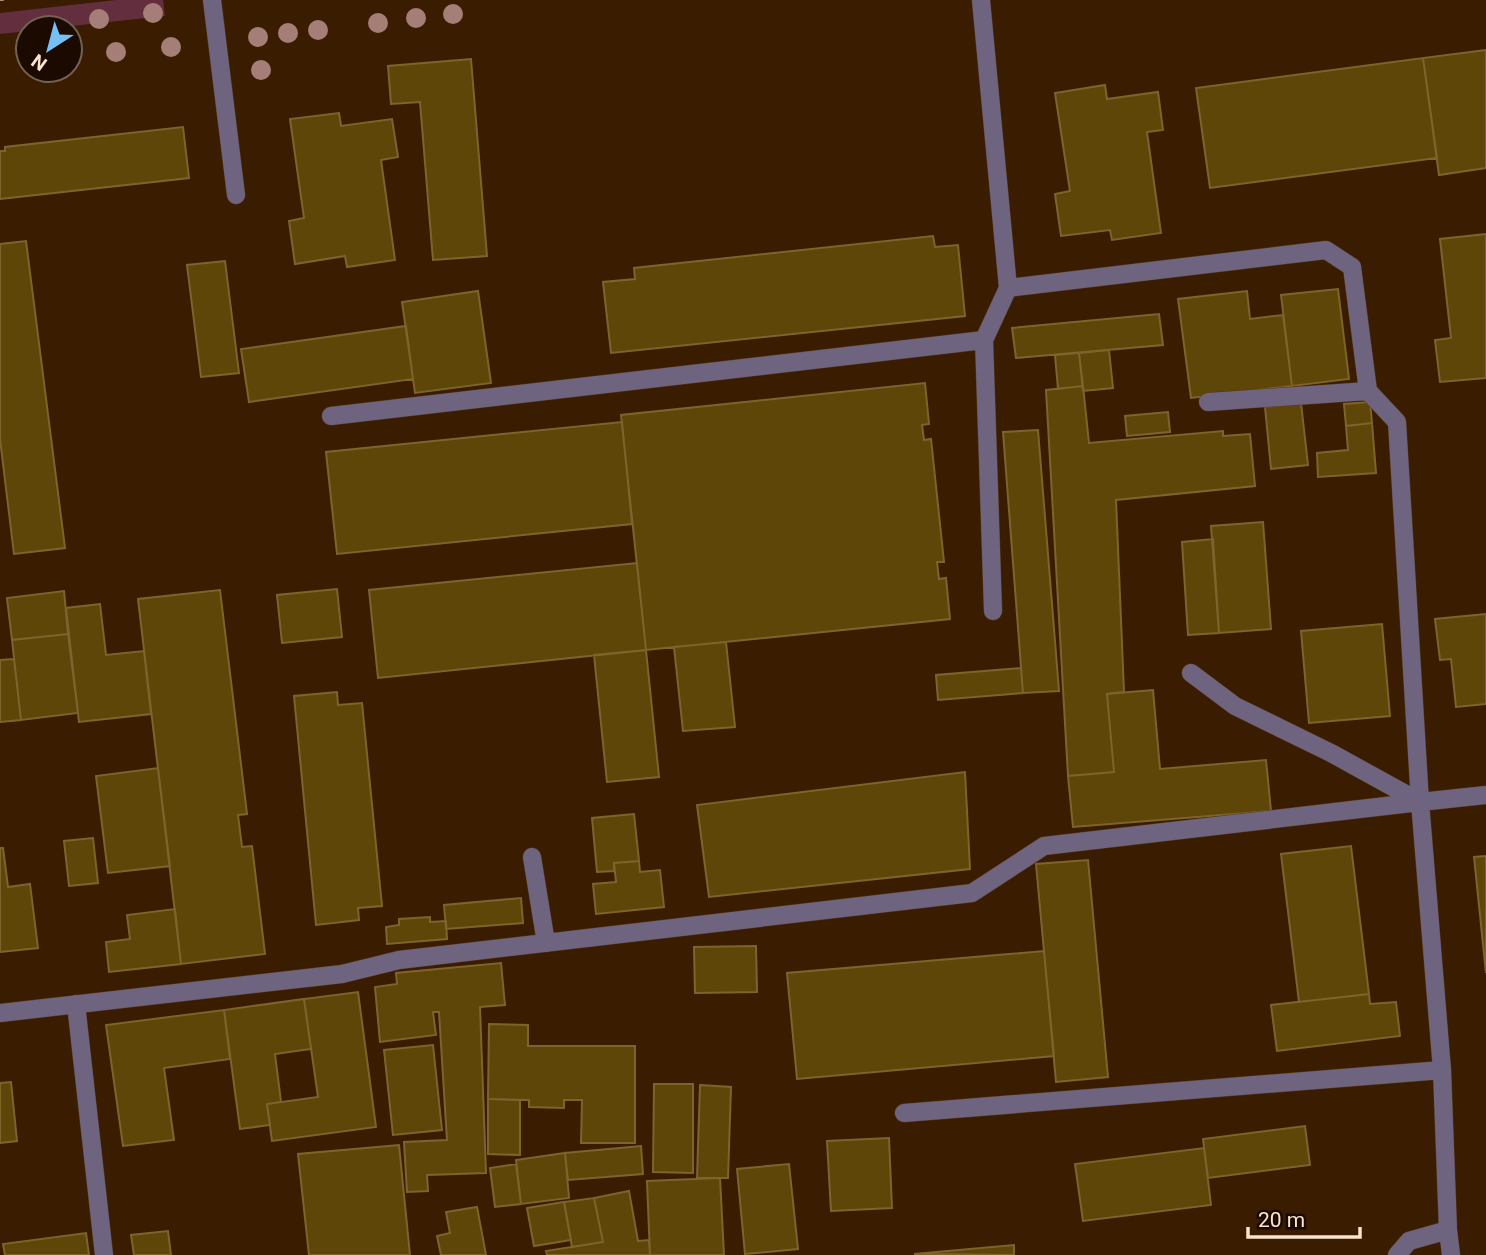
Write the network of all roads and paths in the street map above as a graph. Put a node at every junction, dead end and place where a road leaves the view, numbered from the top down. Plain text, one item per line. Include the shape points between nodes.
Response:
1 (212, 0) edge
2 (981, 0) edge
3 (236, 195) dead end
4 (1008, 288) junction
5 (984, 340) junction
6 (1368, 391) junction
7 (1208, 402) dead end
8 (331, 415) dead end
9 (993, 611) dead end
10 (1191, 674) dead end
11 (1486, 794) edge
12 (1420, 802) junction
13 (532, 857) dead end
14 (546, 943) junction
15 (76, 1004) junction
16 (0, 1013) edge
17 (1443, 1070) junction
18 (904, 1113) dead end
19 (1448, 1230) junction
20 (104, 1255) edge
21 (1397, 1255) edge
22 (1451, 1255) edge

1 - 3 street
2 - 4 street
4 - 5 street
4 - 6 street via 1326,250 1352,267
5 - 8 street
5 - 9 street
6 - 7 street
6 - 12 street via 1397,422
10 - 12 street via 1235,706
11 - 12 street
12 - 14 street via 1044,846 972,893
12 - 17 street
13 - 14 street
14 - 15 street via 399,960 342,974
15 - 16 street
15 - 20 street
17 - 18 street
17 - 19 street
19 - 21 street via 1409,1241
19 - 22 street

